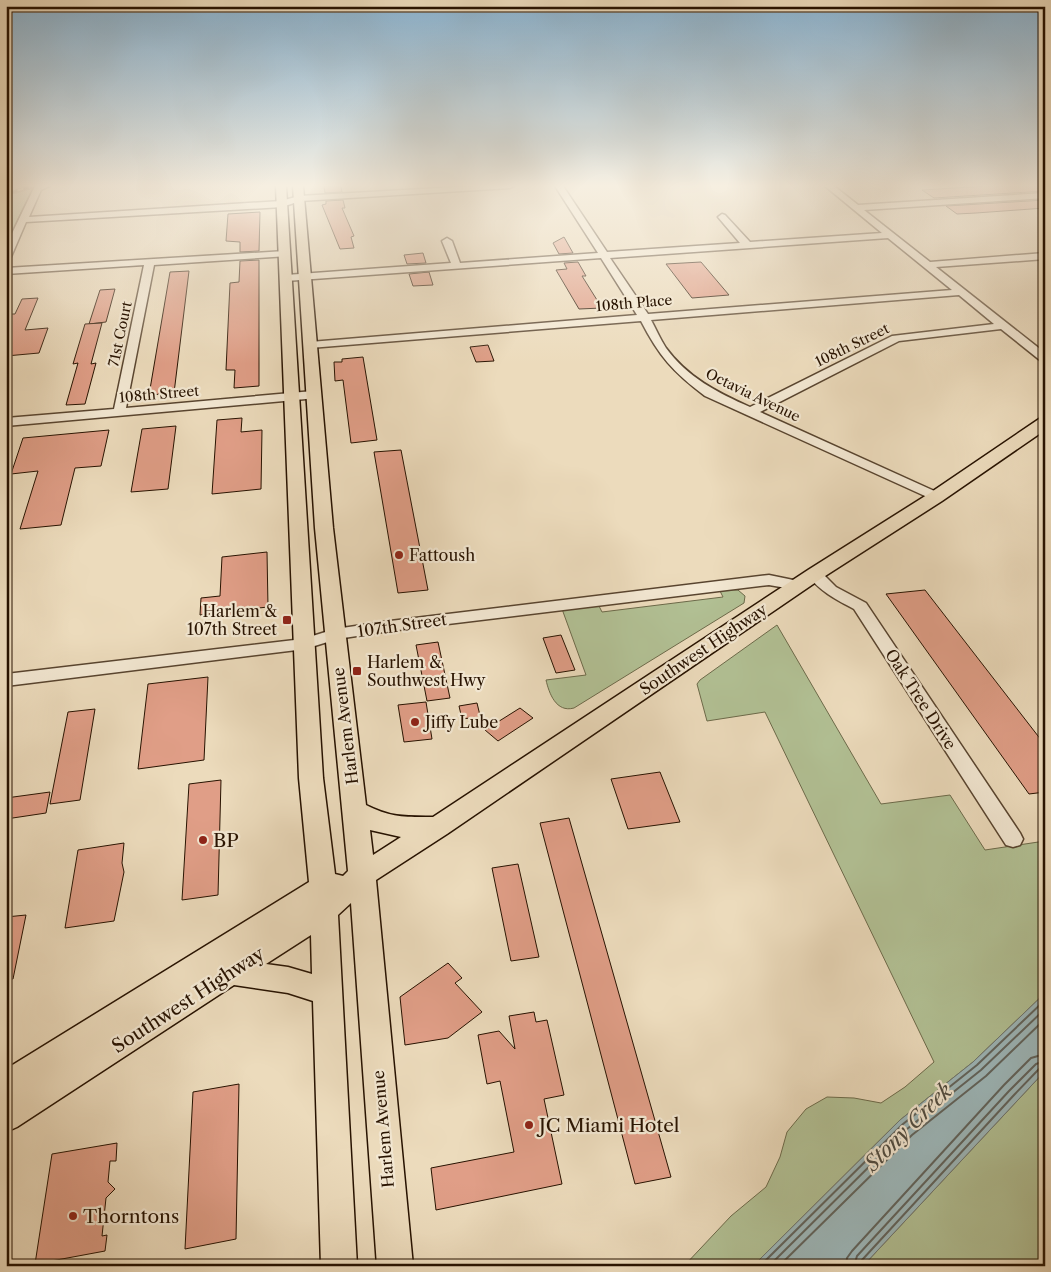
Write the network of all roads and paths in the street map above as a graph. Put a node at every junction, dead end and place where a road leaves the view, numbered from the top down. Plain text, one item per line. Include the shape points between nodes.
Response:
1 (285, 245) edge
2 (302, 245) edge
3 (449, 245) edge
4 (598, 245) edge
5 (743, 245) edge
6 (903, 245) edge
7 (286, 254) junction
8 (604, 255) junction
9 (1045, 256) edge
10 (150, 262) junction
11 (927, 264) junction
12 (457, 266) junction
13 (6, 272) edge
14 (304, 277) junction
15 (286, 278) junction
16 (962, 292) junction
17 (642, 317) junction
18 (1004, 326) junction
19 (310, 345) junction
20 (1045, 359) edge
21 (314, 395) junction
22 (292, 397) junction
23 (119, 412) junction
24 (750, 412) junction
25 (6, 422) edge
26 (1045, 422) edge
27 (936, 497) junction
28 (807, 580) junction
29 (335, 634) junction
30 (305, 644) junction
31 (6, 680) edge
32 (354, 810) junction
33 (438, 827) junction
34 (1013, 839) dead end
35 (362, 875) junction
36 (323, 899) junction
37 (231, 972) junction
38 (327, 992) junction
39 (6, 1087) edge
40 (6, 1116) edge
41 (339, 1266) edge
42 (395, 1266) edge

1 - 7 main road, Harlem Avenue
2 - 14 main road, Harlem Avenue
3 - 12 street
4 - 8 street, Octavia Avenue
5 - 8 street
6 - 11 street
7 - 10 street
7 - 15 main road, Harlem Avenue
8 - 12 street
8 - 17 street, Octavia Avenue
9 - 11 street
10 - 13 street
10 - 23 street, 71st Court
11 - 16 street
12 - 14 street
14 - 15 street
14 - 19 main road, Harlem Avenue
15 - 22 main road, Harlem Avenue
16 - 17 street, 108th Place
16 - 18 street
17 - 19 street, 108th Place
17 - 24 street, Octavia Avenue via 661,349 686,376 710,393
18 - 20 street
18 - 24 street, 108th Street via 896,338
19 - 21 main road, Harlem Avenue
21 - 22 street, 108th Street
21 - 29 main road, Harlem Avenue
22 - 23 street, 108th Street
22 - 30 main road, Harlem Avenue
23 - 25 street, 108th Street
24 - 27 street, Octavia Avenue
26 - 27 main road, Southwest Highway
27 - 28 main road, Southwest Highway
28 - 29 street, 107th Street via 769,580
28 - 33 main road, Southwest Highway
28 - 34 street, Oak Tree Drive via 860,606
29 - 30 street, 107th Street
29 - 32 main road, Harlem Avenue
30 - 31 street, 107th Street
30 - 36 main road, Harlem Avenue
32 - 33 main road via 379,823 400,827
32 - 35 main road, Harlem Avenue
33 - 35 main road, Southwest Highway
35 - 36 main road, Southwest Highway
35 - 42 main road, Harlem Avenue
36 - 37 main road, Southwest Highway
36 - 38 main road, Harlem Avenue
36 - 39 main road, Southwest Highway
37 - 38 main road via 288,980
37 - 40 main road, Southwest Highway
38 - 41 main road, Harlem Avenue

